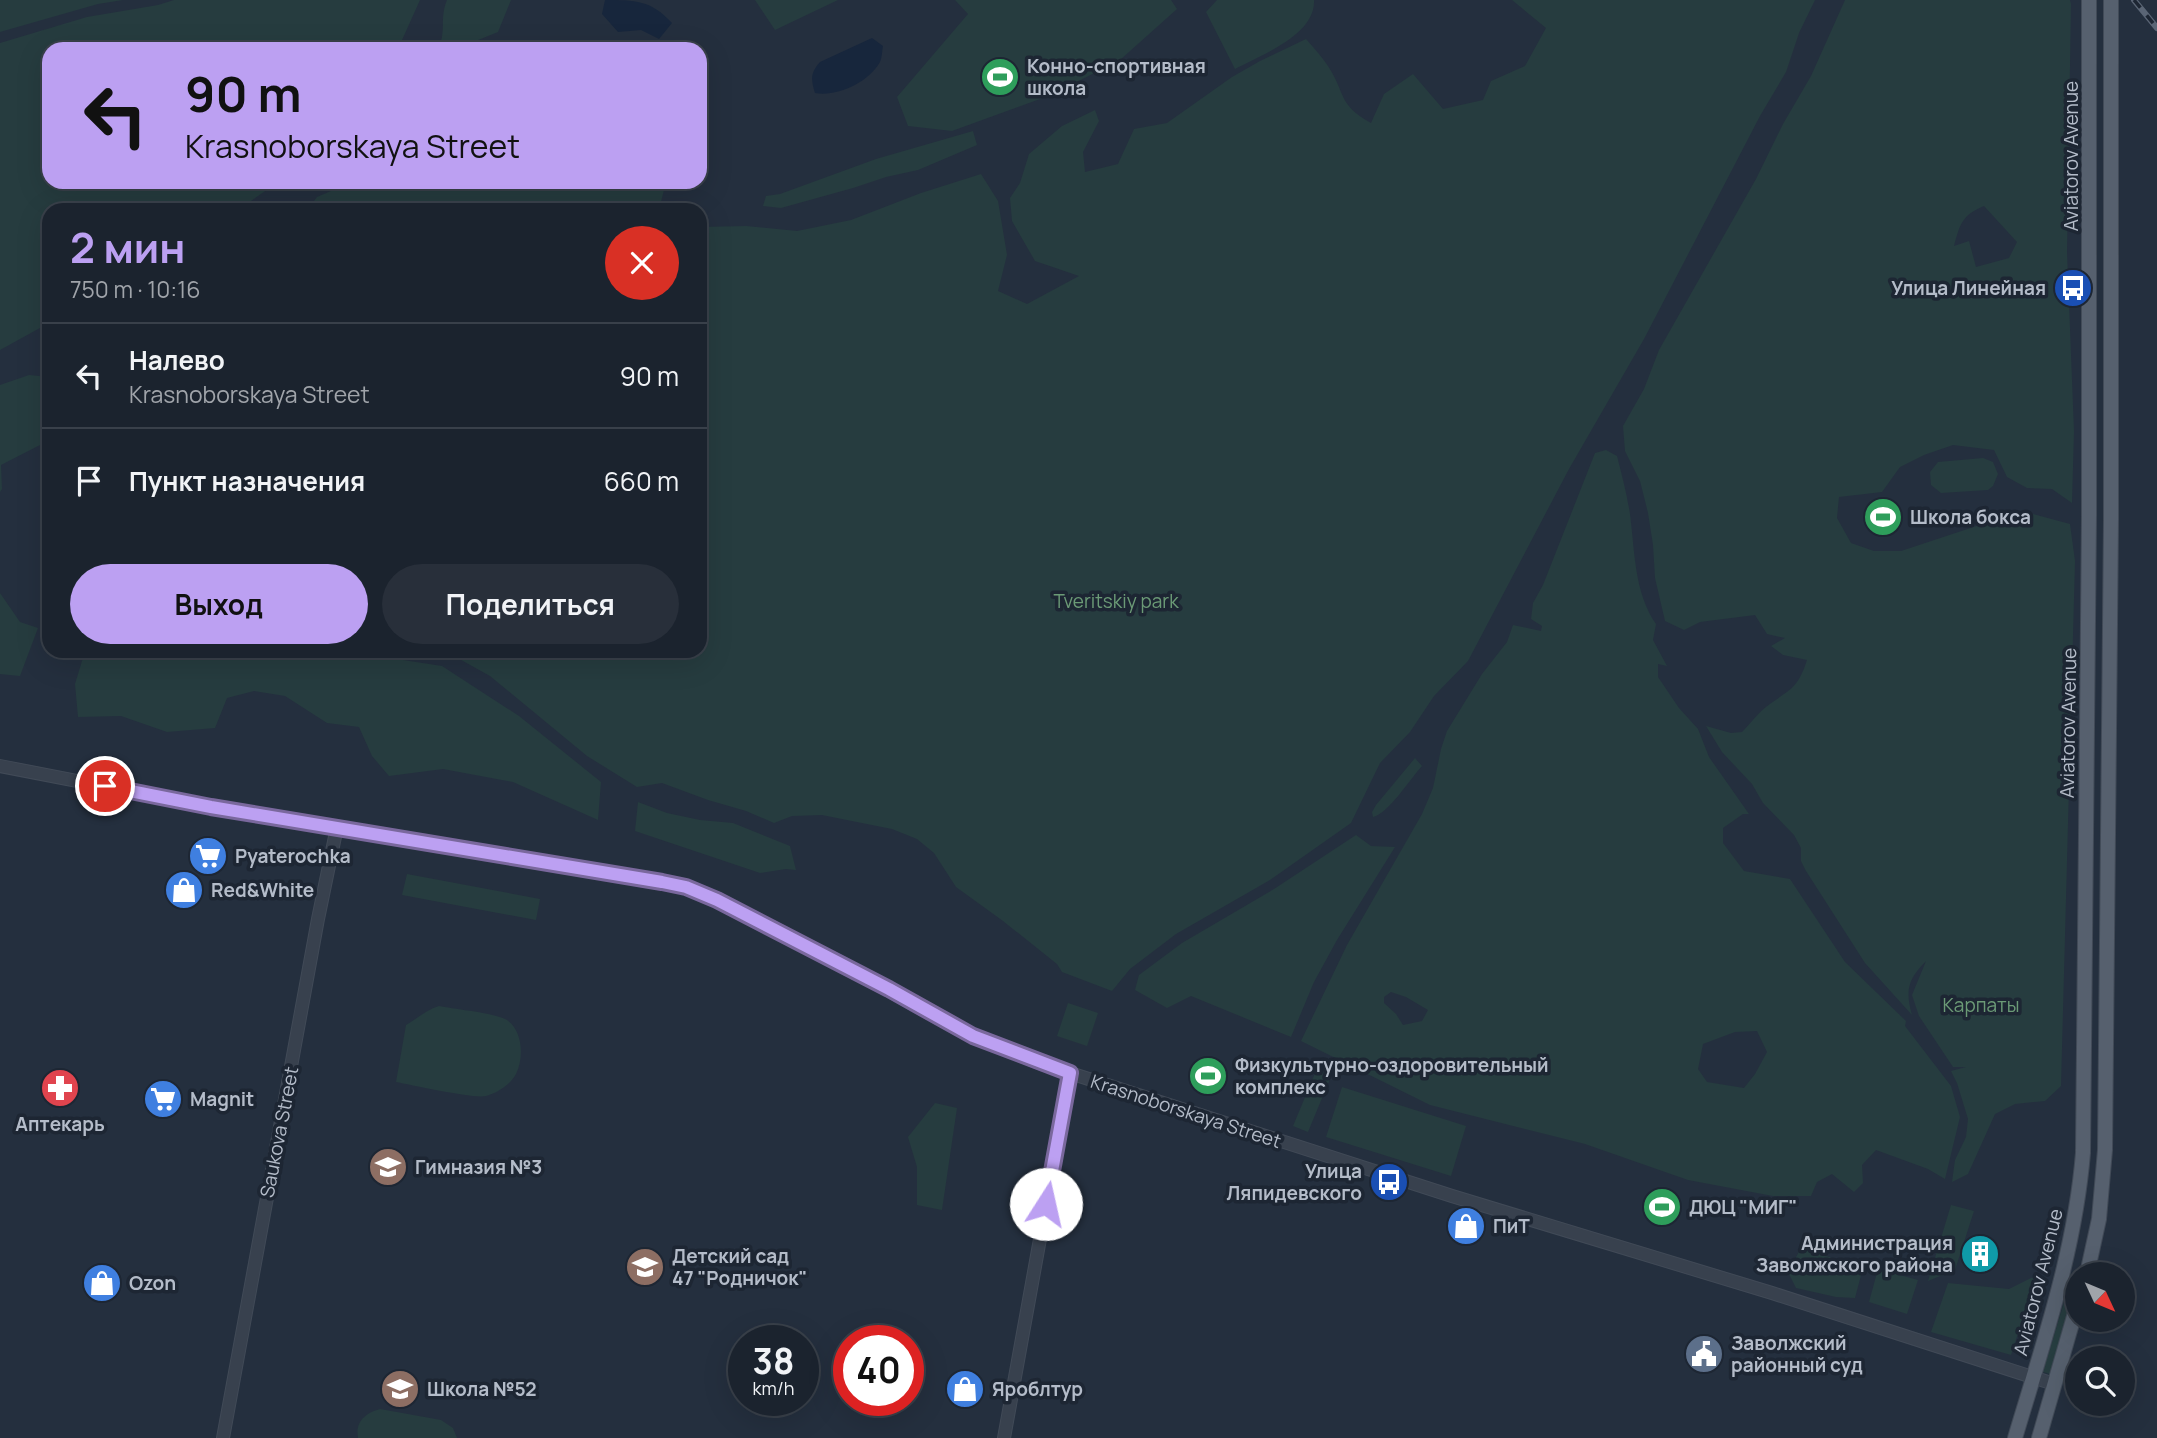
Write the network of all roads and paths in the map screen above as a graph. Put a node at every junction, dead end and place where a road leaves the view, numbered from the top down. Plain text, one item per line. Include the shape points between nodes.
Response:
1 (2090, 0) edge
2 (2111, 0) edge
3 (0, 766) edge
4 (337, 827) junction
5 (1070, 1073) junction
6 (2090, 1262) edge
7 (2069, 1332) edge
8 (2033, 1378) junction
9 (2054, 1384) junction
10 (223, 1438) edge
11 (1004, 1438) edge
12 (2015, 1438) edge
13 (2039, 1438) edge

1 - 8 main road, Aviatorov Avenue via 2083,1153 2067,1259
2 - 6 main road, Aviatorov Avenue via 2105,1150
3 - 4 street, Krasnoborskaya Street
4 - 5 street, Krasnoborskaya Street via 686,887 973,1036
4 - 10 street, Saukova Street
5 - 8 street, Krasnoborskaya Street
5 - 11 street
7 - 9 main road
8 - 9 street, Krasnoborskaya Street
8 - 12 main road, Aviatorov Avenue
9 - 13 main road

